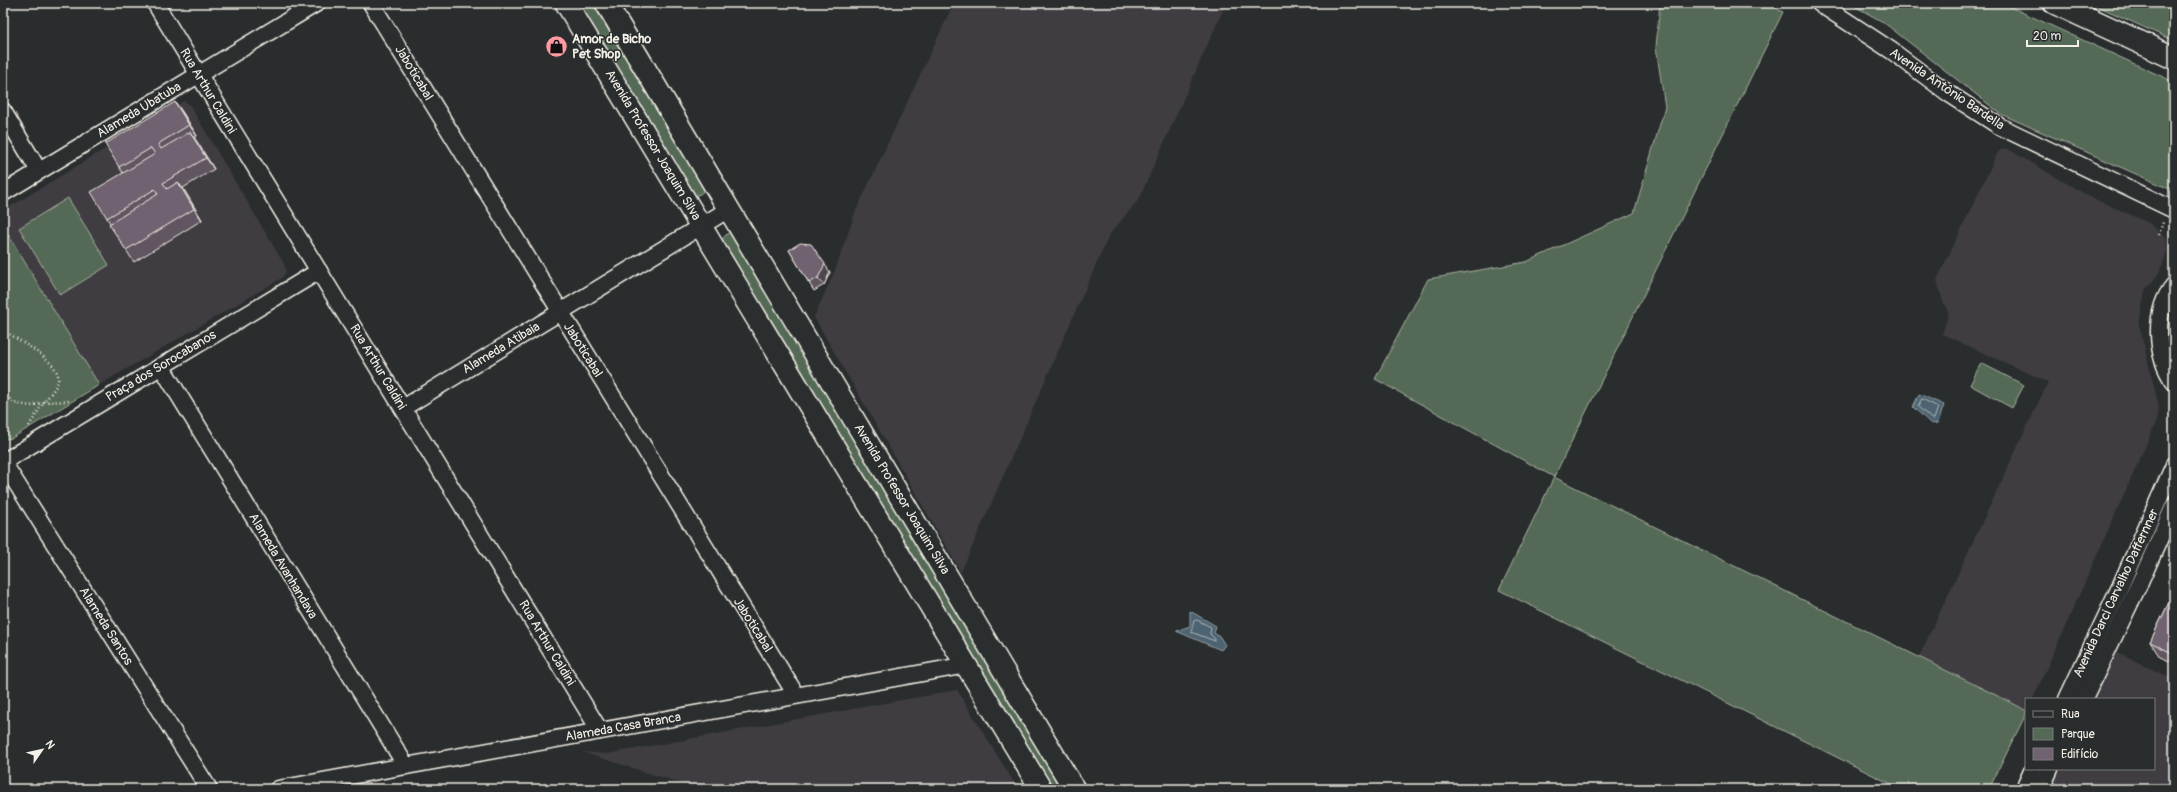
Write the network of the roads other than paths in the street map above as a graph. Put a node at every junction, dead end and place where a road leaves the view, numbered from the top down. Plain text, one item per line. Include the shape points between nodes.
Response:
1 (155, 3) edge
2 (317, 3) edge
3 (371, 3) edge
4 (566, 3) edge
5 (606, 3) edge
6 (1819, 3) edge
7 (2055, 3) edge
8 (2174, 58) edge
9 (199, 74) junction
10 (3, 111) edge
11 (39, 171) junction
12 (3, 193) edge
13 (729, 209) junction
14 (2172, 211) edge
15 (702, 226) junction
16 (319, 271) junction
17 (2174, 285) edge
18 (560, 312) junction
19 (161, 366) junction
20 (2174, 382) edge
21 (403, 408) junction
22 (3, 462) edge
23 (2174, 465) edge
24 (2174, 506) edge
25 (2092, 664) junction
26 (967, 665) junction
27 (796, 695) junction
28 (2068, 698) edge
29 (2084, 698) edge
30 (600, 731) junction
31 (406, 766) junction
32 (2033, 770) edge
33 (2050, 770) edge
34 (209, 789) edge
35 (278, 789) edge
36 (1040, 789) edge
37 (1074, 789) edge
38 (2024, 789) edge
39 (2040, 789) edge

1 - 9 street, Rua Arthur Caldini
2 - 9 street, Alameda Ubatuba
3 - 18 street, Jaboticabal
4 - 15 main road, Avenida Professor Joaquim Silva
5 - 13 main road, Avenida Professor Joaquim Silva
6 - 14 street, Avenida Antônio Bardella via 1999,126
7 - 8 highway
9 - 11 street, Alameda Ubatuba
9 - 16 street, Rua Arthur Caldini
10 - 11 street
11 - 12 street, Alameda Ubatuba
13 - 15 street, Avenida Professor Joaquim Silva
13 - 37 main road, Avenida Professor Joaquim Silva
15 - 18 street, Alameda Atibaia
15 - 26 main road, Avenida Professor Joaquim Silva
16 - 19 street, Praça dos Sorocabanos
16 - 21 street, Rua Arthur Caldini
17 - 20 street via 2162,310 2159,334 2162,358
18 - 21 street, Alameda Atibaia
18 - 27 street, Jaboticabal
19 - 22 street, Praça dos Sorocabanos
19 - 31 street, Alameda Avanhandava
21 - 30 street, Rua Arthur Caldini
22 - 34 street, Alameda Santos
23 - 25 street, Avenida Darci Carvalho Daffernner
24 - 25 street, Avenida Darci Carvalho Daffernner
25 - 28 street, Avenida Darci Carvalho Daffernner
25 - 29 street, Avenida Darci Carvalho Daffernner
26 - 27 street, Alameda Casa Branca
26 - 36 main road, Avenida Professor Joaquim Silva
27 - 30 street, Alameda Casa Branca
30 - 31 street, Alameda Casa Branca
31 - 35 street, Alameda Casa Branca
32 - 38 street
33 - 39 street

